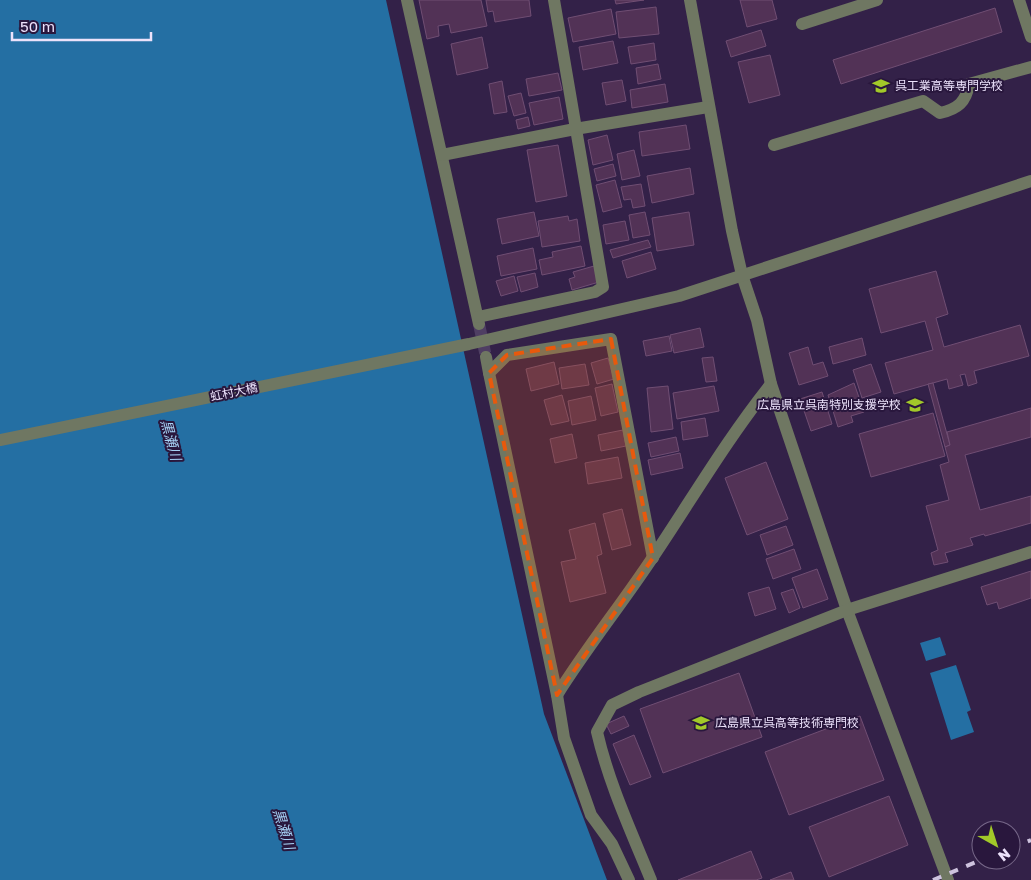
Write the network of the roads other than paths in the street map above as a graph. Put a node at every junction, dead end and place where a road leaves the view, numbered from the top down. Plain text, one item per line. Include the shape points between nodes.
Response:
1 (407, 0) edge
2 (554, 0) edge
3 (690, 0) edge
4 (877, 0) edge
5 (1019, 0) edge
6 (802, 24) dead end
7 (1031, 37) edge
8 (1031, 67) edge
9 (708, 107) junction
10 (574, 129) junction
11 (774, 145) dead end
12 (442, 155) junction
13 (1031, 181) edge
14 (742, 275) junction
15 (486, 357) tunnel mouth
16 (489, 373) junction
17 (771, 384) junction
18 (0, 440) edge
19 (1031, 552) edge
20 (652, 558) junction
21 (847, 610) junction
22 (557, 695) junction
23 (629, 880) edge
24 (651, 880) edge
25 (948, 880) edge

1 - 12 street
2 - 10 street
3 - 9 street
4 - 6 street
5 - 7 street
8 - 11 street via 969,84 966,99 955,110 940,113 922,101
9 - 10 street
9 - 14 street
10 - 12 street
10 - 12 street via 603,287 596,292 478,321
13 - 14 street, 虹村大橋
14 - 17 street via 757,320
14 - 18 street, 虹村大橋 via 678,296 469,344
15 - 16 street
16 - 20 street via 508,355 611,338
16 - 22 street
17 - 20 street via 744,417
17 - 21 street
19 - 21 street
20 - 22 street
21 - 24 street via 612,705 597,732 604,762
21 - 25 street
22 - 23 street via 564,738 591,815 612,844

